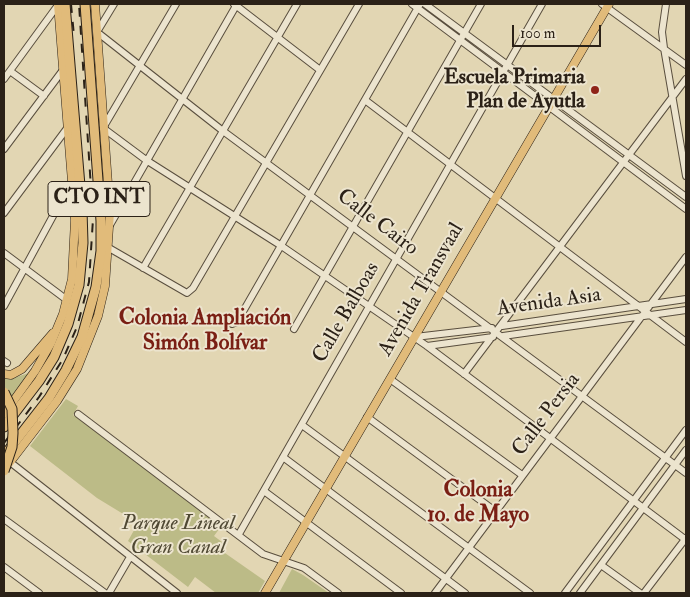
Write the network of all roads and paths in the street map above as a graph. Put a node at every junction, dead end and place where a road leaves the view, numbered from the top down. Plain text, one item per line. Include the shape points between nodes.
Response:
1 (59, 4) edge
2 (85, 4) edge
3 (95, 4) edge
4 (114, 4) edge
5 (176, 4) edge
6 (235, 4) edge
7 (297, 4) edge
8 (359, 4) edge
9 (426, 4) edge
10 (481, 4) edge
11 (542, 4) edge
12 (666, 4) edge
13 (417, 5) edge
14 (606, 5) edge
15 (97, 32) junction
16 (463, 36) junction
17 (277, 37) junction
18 (664, 48) junction
19 (508, 65) junction
20 (686, 65) edge
21 (138, 66) junction
22 (63, 70) junction
23 (320, 70) junction
24 (10, 71) junction
25 (504, 71) junction
26 (4, 79) edge
27 (686, 79) edge
28 (674, 95) junction
29 (44, 96) junction
30 (183, 99) junction
31 (365, 100) junction
32 (550, 102) junction
33 (68, 127) junction
34 (103, 128) junction
35 (224, 131) junction
36 (407, 134) junction
37 (4, 149) edge
38 (629, 155) junction
39 (146, 160) junction
40 (624, 161) junction
41 (267, 162) junction
42 (450, 165) junction
43 (686, 176) edge
44 (72, 180) junction
45 (191, 189) junction
46 (311, 194) junction
47 (686, 197) edge
48 (494, 199) junction
49 (686, 209) edge
50 (4, 213) edge
51 (235, 217) junction
52 (110, 225) junction
53 (354, 227) junction
54 (280, 245) junction
55 (109, 248) junction
56 (560, 248) junction
57 (4, 253) edge
58 (686, 257) edge
59 (397, 260) junction
60 (143, 268) junction
61 (25, 269) junction
62 (324, 275) junction
63 (442, 292) junction
64 (686, 299) edge
65 (67, 300) junction
66 (651, 304) junction
67 (4, 306) edge
68 (370, 306) junction
69 (638, 307) junction
70 (686, 310) edge
71 (646, 315) junction
72 (220, 317) dead end
73 (502, 326) junction
74 (57, 328) junction
75 (294, 329) dead end
76 (493, 330) junction
77 (503, 336) junction
78 (415, 337) junction
79 (491, 338) junction
80 (686, 342) edge
81 (427, 346) junction
82 (4, 374) edge
83 (464, 374) junction
84 (390, 379) junction
85 (4, 392) edge
86 (581, 395) junction
87 (18, 402) junction
88 (4, 414) edge
89 (78, 414) dead end
90 (367, 417) junction
91 (39, 418) junction
92 (302, 425) junction
93 (4, 427) edge
94 (686, 430) edge
95 (548, 439) junction
96 (686, 450) edge
97 (345, 456) junction
98 (283, 457) junction
99 (666, 458) junction
100 (7, 459) edge
101 (675, 465) junction
102 (4, 471) edge
103 (686, 473) edge
104 (522, 475) junction
105 (326, 490) junction
106 (264, 491) junction
107 (634, 501) junction
108 (643, 508) junction
109 (495, 511) junction
110 (4, 519) edge
111 (306, 522) junction
112 (239, 534) junction
113 (686, 539) edge
114 (469, 547) junction
115 (130, 557) junction
116 (283, 561) junction
117 (602, 565) junction
118 (4, 567) edge
119 (446, 579) junction
120 (39, 593) edge
121 (105, 593) edge
122 (109, 593) edge
123 (177, 593) edge
124 (265, 593) edge
125 (338, 593) edge
126 (401, 593) edge
127 (435, 593) edge
128 (466, 593) edge
129 (530, 593) edge
130 (565, 593) edge
131 (580, 593) edge
132 (640, 593) edge
133 (644, 593) edge

1 - 22 main road, CTO INT
1 - 24 street
1 - 87 highway, CTO INT via 81,187 81,266 75,303 59,346 39,381
2 - 91 highway, CTO INT via 101,221 99,267 88,320 79,344
3 - 15 main road, CTO INT
4 - 15 street
5 - 21 street
6 - 17 street
6 - 30 street
7 - 17 street
8 - 23 street
9 - 16 street
10 - 16 street
11 - 19 street, Calle Balboas
12 - 18 street via 662,32
13 - 16 street
13 - 31 street
14 - 18 street
14 - 32 main road, Avenida Transvaal
15 - 21 street, Calle Cairo
15 - 34 main road, CTO INT
16 - 19 street
16 - 25 street
16 - 36 street
17 - 23 street
17 - 35 street
18 - 20 street
18 - 28 street
19 - 25 street, Calle Balboas
19 - 32 street
21 - 30 street, Calle Cairo
21 - 34 street
22 - 29 street
22 - 33 main road, CTO INT
23 - 41 street
24 - 26 street
24 - 29 street
25 - 32 street
25 - 42 street, Calle Balboas
27 - 28 street
28 - 38 street
28 - 43 street
29 - 37 street
30 - 35 street, Calle Cairo
30 - 39 street
31 - 36 street
31 - 46 street
32 - 38 street
32 - 40 street
32 - 48 main road, Avenida Transvaal
33 - 44 main road, CTO INT
33 - 50 street
34 - 39 street
34 - 52 main road, CTO INT
35 - 41 street, Calle Cairo
35 - 45 street
36 - 42 street
36 - 53 street
38 - 40 street
38 - 47 street
39 - 45 street
39 - 52 street
40 - 49 street
40 - 56 street
41 - 46 street, Calle Cairo
41 - 51 street
42 - 48 street
42 - 59 street, Calle Balboas
44 - 61 street
44 - 65 main road, CTO INT via 75,240
45 - 51 street
45 - 60 street
46 - 53 street, Calle Cairo
46 - 54 street
48 - 56 street
48 - 63 main road, Avenida Transvaal
51 - 54 street
51 - 60 street via 187,293
52 - 55 main road, CTO INT
53 - 59 street, Calle Cairo
53 - 62 street
54 - 62 street
54 - 72 street via 237,322 231,324
55 - 60 street
55 - 91 main road, CTO INT via 102,302 90,339 70,381
56 - 69 street
56 - 73 street
57 - 61 street
58 - 66 street, Calle Persia
59 - 63 street, Calle Cairo
59 - 68 street, Calle Balboas
61 - 65 street
61 - 67 street
62 - 68 street
62 - 75 street
63 - 76 street, Calle Cairo
63 - 78 main road, Avenida Transvaal
64 - 66 street, Avenida Asia
65 - 74 main road, CTO INT
66 - 69 street, Avenida Asia
66 - 71 street, Calle Persia
68 - 78 street
68 - 92 street, Calle Balboas
69 - 71 street
69 - 73 street, Avenida Asia
70 - 71 street, Avenida Asia
71 - 77 street, Avenida Asia
71 - 80 street
71 - 86 street, Calle Persia
73 - 76 street, Avenida Asia
74 - 82 main road via 26,366 11,375
74 - 87 main road, CTO INT
76 - 77 street, Calle Cairo
76 - 78 street, Avenida Asia
76 - 79 street
77 - 79 street, Avenida Asia
77 - 86 street, Calle Cairo
78 - 81 street
78 - 84 main road, Avenida Transvaal
79 - 81 street, Avenida Asia
79 - 83 street
81 - 83 street
83 - 95 street
84 - 90 main road, Avenida Transvaal
84 - 104 street
85 - 102 highway, bridge via 12,409 13,433
86 - 95 street, Calle Persia
86 - 99 street, Calle Cairo
87 - 88 main road, CTO INT
87 - 93 highway, CTO INT
89 - 112 street
90 - 97 main road, Avenida Transvaal
90 - 109 street
91 - 100 highway, CTO INT
92 - 97 street
92 - 98 street, Calle Balboas
94 - 99 street
95 - 104 street, Calle Persia
95 - 107 street
96 - 101 street
97 - 105 main road, Avenida Transvaal
97 - 114 street
98 - 105 street
98 - 106 street, Calle Balboas
99 - 101 street, Calle Cairo
99 - 107 street
100 - 102 main road, CTO INT
100 - 115 street
101 - 103 street, Calle Cairo
101 - 108 street
104 - 109 street, Calle Persia
105 - 111 main road, Avenida Transvaal
105 - 119 street
106 - 111 street
106 - 112 street, Calle Balboas
107 - 108 street
107 - 130 street
108 - 113 street
108 - 117 street
109 - 114 street, Calle Persia
110 - 121 street
111 - 116 main road, Avenida Transvaal
111 - 126 street
112 - 116 street via 263,554
113 - 133 street
114 - 119 street, Calle Persia
114 - 129 street
115 - 122 street
115 - 123 street
116 - 124 main road, Avenida Transvaal
116 - 125 street via 304,568
117 - 131 street
117 - 132 street
118 - 120 street
119 - 127 street, Calle Persia
119 - 128 street

